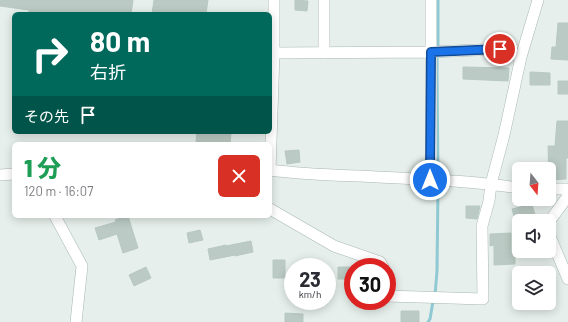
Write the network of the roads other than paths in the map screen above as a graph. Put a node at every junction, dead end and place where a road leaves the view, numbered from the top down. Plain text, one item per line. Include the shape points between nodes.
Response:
1 (274, 0) edge
2 (324, 0) edge
3 (431, 0) edge
4 (538, 0) edge
5 (431, 52) junction
6 (274, 53) junction
7 (324, 53) junction
8 (520, 58) junction
9 (272, 112) edge
10 (272, 170) edge
11 (12, 174) edge
12 (0, 175) edge
13 (430, 180) junction
14 (491, 184) junction
15 (512, 187) edge
16 (556, 189) edge
17 (568, 189) edge
18 (568, 196) edge
19 (272, 210) edge
20 (555, 214) edge
21 (56, 218) edge
22 (556, 251) edge
23 (368, 258) edge
24 (568, 279) edge
25 (396, 296) edge
26 (76, 322) edge

1 - 6 street
2 - 7 street
3 - 5 street
4 - 8 street
5 - 7 street
5 - 8 street via 500,49
5 - 13 street
6 - 7 street
6 - 9 street
8 - 14 street via 506,128
10 - 13 street
11 - 12 street
13 - 14 street
14 - 15 street
14 - 25 street via 482,226 483,299
16 - 17 street
18 - 20 street
19 - 23 street via 334,246
21 - 26 street via 82,266
22 - 24 street

